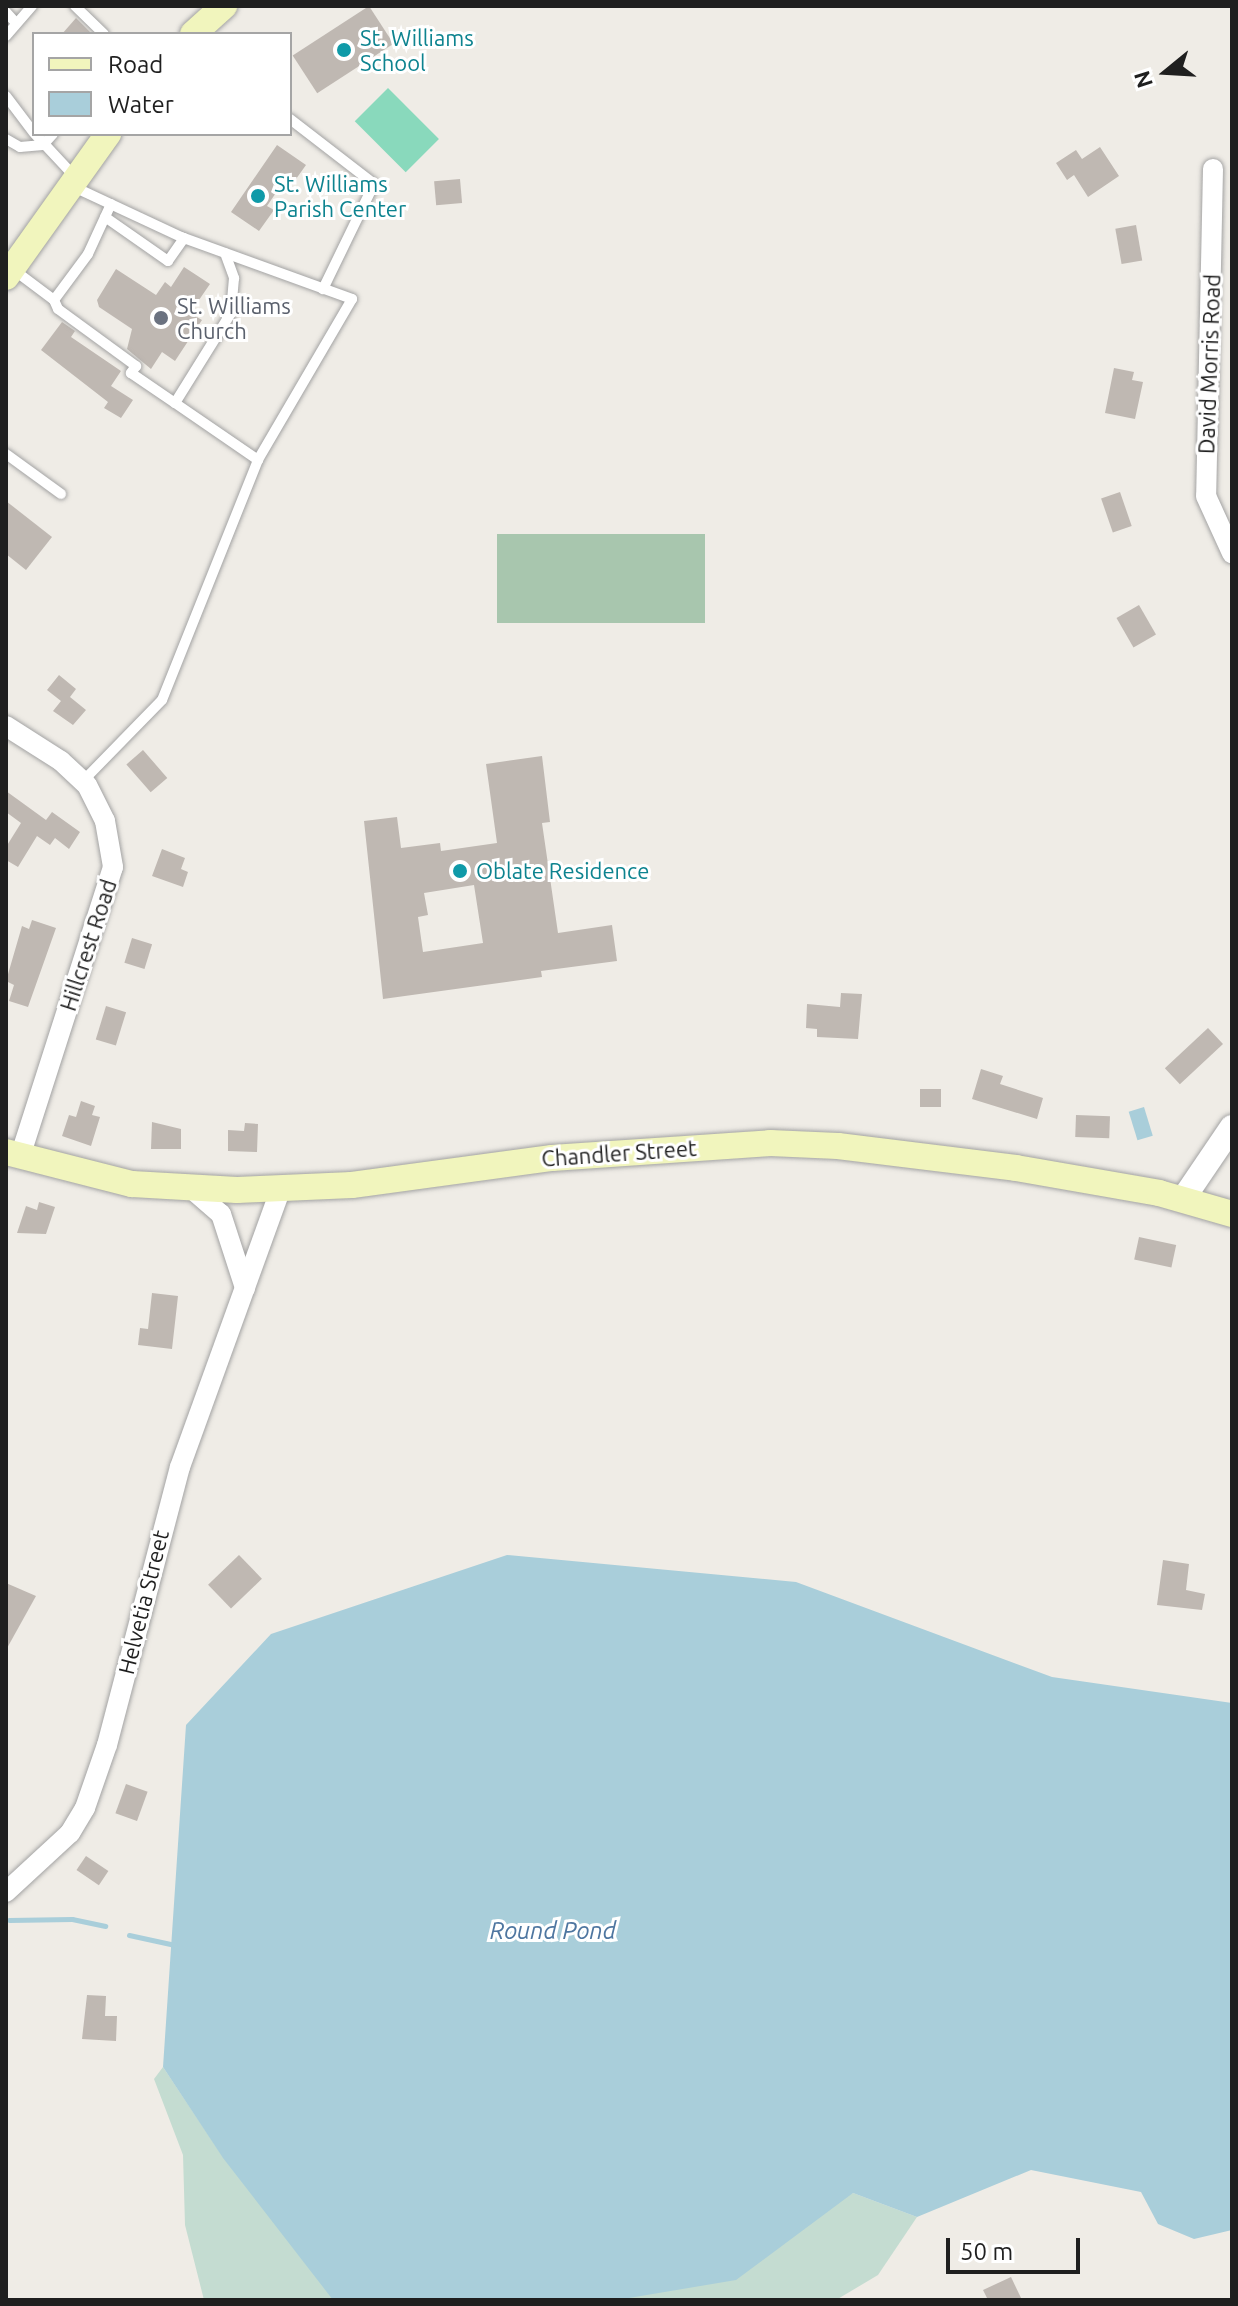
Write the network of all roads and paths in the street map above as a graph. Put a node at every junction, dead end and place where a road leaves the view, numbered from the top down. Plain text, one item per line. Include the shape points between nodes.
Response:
1 (32, 6) edge
2 (75, 6) edge
3 (224, 6) edge
4 (6, 12) edge
5 (15, 22) junction
6 (102, 32) edge
7 (195, 32) edge
8 (6, 36) edge
9 (6, 96) edge
10 (292, 121) edge
11 (32, 131) edge
12 (36, 136) edge
13 (51, 136) edge
14 (106, 136) edge
15 (6, 139) edge
16 (43, 145) junction
17 (1213, 169) dead end
18 (72, 181) junction
19 (111, 204) junction
20 (105, 217) junction
21 (184, 238) junction
22 (225, 253) junction
23 (8, 271) edge
24 (323, 289) junction
25 (54, 300) junction
26 (175, 403) junction
27 (6, 454) edge
28 (258, 460) junction
29 (61, 494) dead end
30 (1232, 553) edge
31 (6, 726) edge
32 (83, 781) junction
33 (1232, 1127) edge
34 (13, 1154) edge
35 (281, 1188) junction
36 (193, 1190) junction
37 (1183, 1199) junction
38 (1232, 1214) edge
39 (245, 1288) junction
40 (6, 1892) edge

1 - 5 lane
2 - 6 lane
3 - 7 main road
4 - 5 lane
5 - 8 lane
9 - 11 lane
10 - 24 lane via 374,184
12 - 16 lane
13 - 16 lane
14 - 18 main road
15 - 16 lane via 20,147
16 - 18 lane
17 - 30 street, David Morris Road via 1206,496
18 - 19 lane
18 - 23 main road
19 - 20 lane
19 - 21 lane
20 - 21 lane via 168,261
20 - 25 lane via 88,254
21 - 22 lane
22 - 24 lane
22 - 26 lane via 234,278 231,313
23 - 25 lane
24 - 28 lane via 352,299
25 - 26 lane via 58,309 136,366 131,373
26 - 28 lane
27 - 29 lane
28 - 32 lane via 162,700
31 - 32 street, Hillcrest Road
32 - 34 street, Hillcrest Road via 105,821 113,867
33 - 37 street
34 - 36 main road, Chandler Street via 132,1184
35 - 36 main road, Chandler Street
35 - 37 main road, Chandler Street via 352,1185 511,1161 770,1143 912,1153
35 - 39 street, Helvetia Street
36 - 39 street via 221,1214
37 - 38 main road, Chandler Street
39 - 40 street, Helvetia Street via 167,1510 107,1745 85,1808 70,1833

